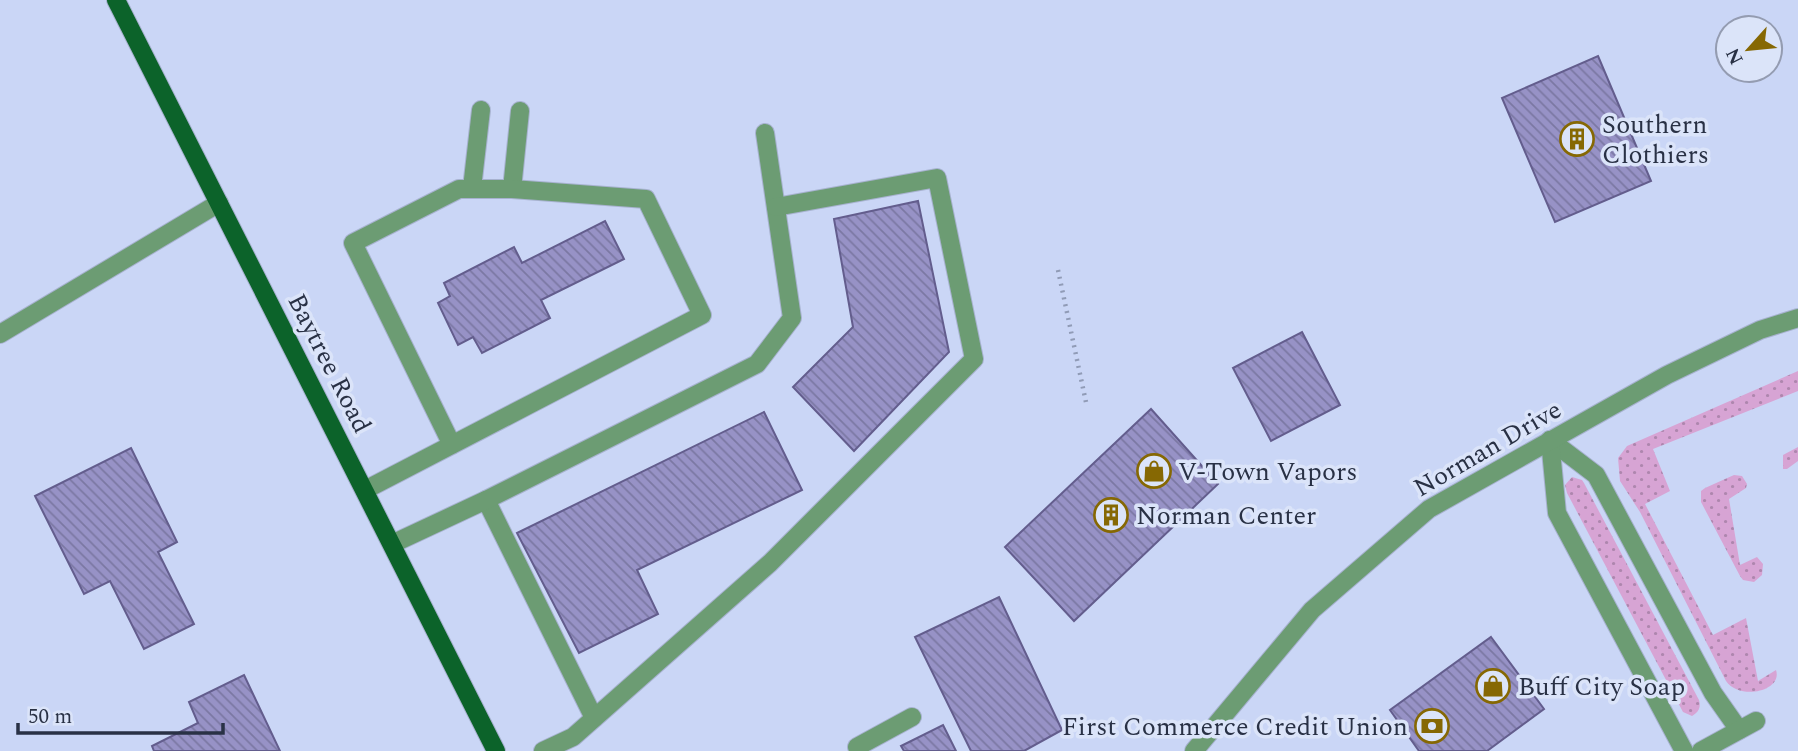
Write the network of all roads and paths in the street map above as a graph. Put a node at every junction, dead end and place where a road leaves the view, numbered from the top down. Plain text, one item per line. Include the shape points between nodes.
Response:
1 (116, 0) edge
2 (481, 110) dead end
3 (520, 111) dead end
4 (765, 133) dead end
5 (472, 188) junction
6 (512, 189) junction
7 (219, 203) junction
8 (776, 207) junction
9 (1058, 270) dead end
10 (1798, 318) edge
11 (0, 334) edge
12 (1087, 407) dead end
13 (1550, 440) junction
14 (452, 445) junction
15 (365, 490) junction
16 (486, 500) junction
17 (392, 544) junction
18 (912, 717) dead end
19 (594, 718) junction
20 (1756, 721) dead end
21 (1739, 730) junction
22 (1710, 749) edge
23 (496, 751) edge
24 (543, 751) edge
25 (859, 751) edge
26 (1194, 751) edge
27 (1684, 751) edge

1 - 7 main road, Baytree Road
2 - 5 street
3 - 6 street
4 - 8 street
5 - 6 street
5 - 14 street via 459,189 353,243
6 - 14 street via 646,199 702,315
7 - 11 street
7 - 15 main road, Baytree Road
8 - 16 street via 792,318 757,363
8 - 19 street via 937,178 974,359 770,563
9 - 12 path
10 - 13 street, Norman Drive via 1760,330 1667,375
13 - 21 street via 1596,475 1713,693
13 - 26 street, Norman Drive via 1429,509 1312,610
13 - 27 street via 1558,513
14 - 15 street
15 - 17 main road, Baytree Road
16 - 17 street
16 - 19 street
17 - 23 main road, Baytree Road
18 - 25 street via 857,747
19 - 24 street via 573,737
20 - 21 street
21 - 22 street

